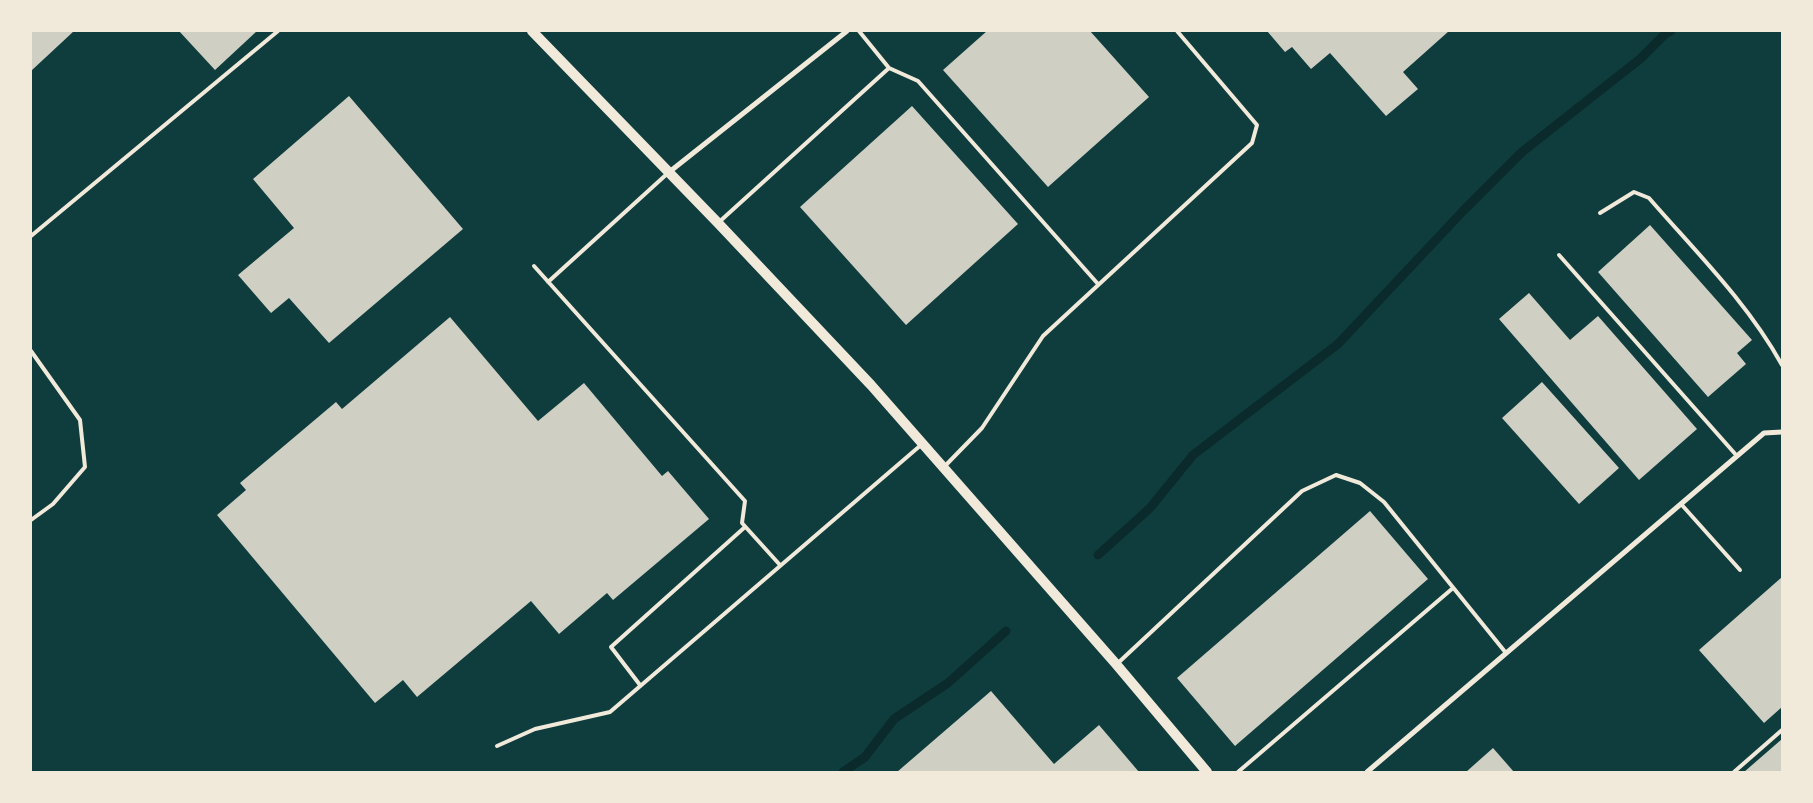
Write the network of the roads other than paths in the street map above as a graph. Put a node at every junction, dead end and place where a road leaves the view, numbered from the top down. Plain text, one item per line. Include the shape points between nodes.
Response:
1 (278, 31) edge
2 (532, 31) edge
3 (848, 31) edge
4 (859, 31) edge
5 (1177, 31) edge
6 (889, 68) junction
7 (668, 173) junction
8 (1600, 213) dead end
9 (718, 223) junction
10 (31, 236) edge
11 (1559, 255) dead end
12 (534, 266) dead end
13 (548, 282) junction
14 (1098, 284) junction
15 (31, 351) edge
16 (1782, 365) edge
17 (1782, 432) edge
18 (923, 443) junction
19 (1737, 456) junction
20 (944, 467) junction
21 (1681, 504) junction
22 (31, 520) edge
23 (745, 527) junction
24 (780, 565) junction
25 (1740, 570) dead end
26 (1453, 588) junction
27 (1506, 653) junction
28 (1116, 664) junction
29 (640, 685) junction
30 (1782, 730) edge
31 (498, 746) dead end
32 (1207, 772) edge
33 (1238, 772) edge
34 (1367, 772) edge
35 (1734, 772) edge

1 - 10 lane
2 - 7 main road
3 - 7 street
4 - 6 lane
5 - 14 lane via 1257,125 1252,143
6 - 9 lane
6 - 14 lane via 918,81
7 - 9 main road
7 - 13 lane
8 - 16 lane via 1634,192 1649,198 1740,302
9 - 18 main road
11 - 19 lane
12 - 13 lane
13 - 23 lane via 745,501 742,523
14 - 20 lane via 1043,336 982,428
15 - 22 lane via 80,420 85,467 53,504
17 - 19 street via 1764,433
18 - 20 main road
18 - 24 lane
19 - 21 street
20 - 28 main road
21 - 25 lane
21 - 27 street
23 - 24 lane
23 - 29 lane via 611,647
24 - 29 lane
26 - 27 lane
26 - 28 lane via 1384,502 1360,483 1336,475 1302,490
26 - 33 lane
27 - 34 street
28 - 32 main road
29 - 31 lane via 610,712 535,728
30 - 35 lane

